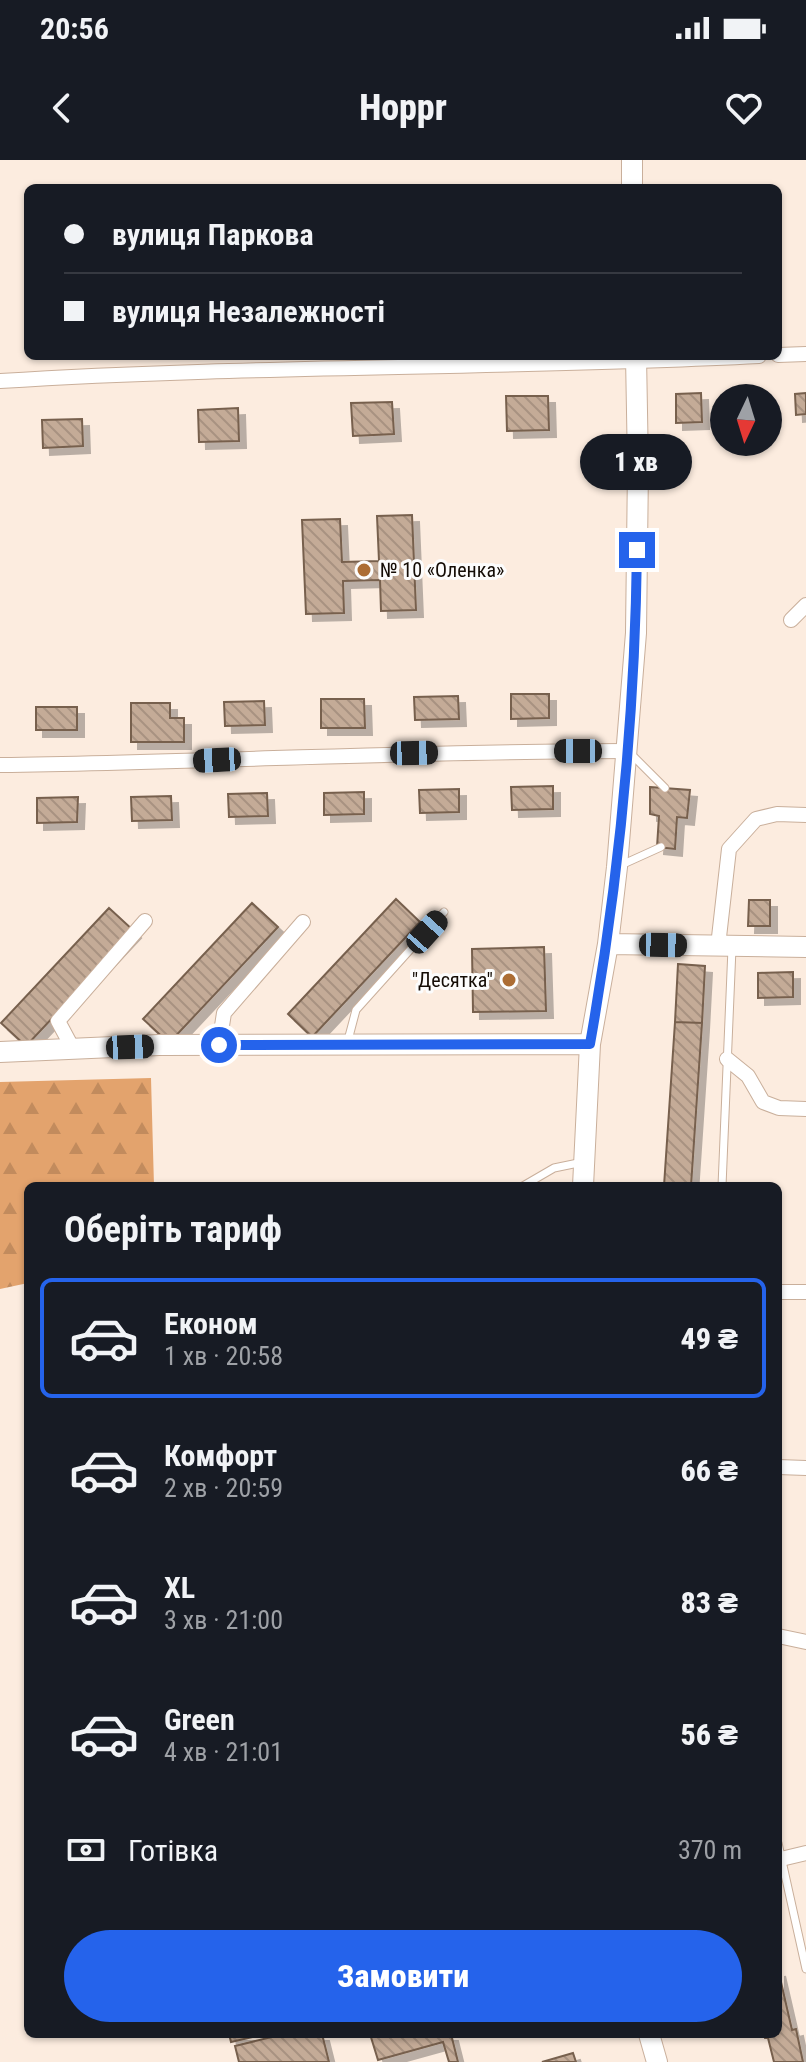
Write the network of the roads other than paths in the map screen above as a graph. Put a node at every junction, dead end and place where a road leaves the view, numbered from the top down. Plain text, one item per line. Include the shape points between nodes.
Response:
1 (632, 160) edge
2 (632, 184) edge
3 (806, 354) edge
4 (782, 355) edge
5 (606, 360) edge
6 (636, 360) edge
7 (0, 381) edge
8 (806, 605) edge
9 (791, 620) dead end
10 (629, 751) junction
11 (0, 765) edge
12 (665, 788) dead end
13 (806, 815) edge
14 (661, 847) dead end
15 (617, 867) junction
16 (444, 912) dead end
17 (145, 921) dead end
18 (303, 922) dead end
19 (608, 944) junction
20 (725, 946) junction
21 (806, 947) edge
22 (590, 1044) junction
23 (219, 1045) junction
24 (346, 1046) junction
25 (73, 1049) junction
26 (0, 1052) edge
27 (727, 1059) junction
28 (806, 1109) edge
29 (585, 1162) junction
30 (530, 1182) edge
31 (583, 1182) edge
32 (722, 1182) edge
33 (782, 1292) edge
34 (806, 1292) edge
35 (782, 1467) edge
36 (806, 1468) edge
37 (782, 1637) edge
38 (806, 1642) edge
39 (806, 1853) edge
40 (782, 1859) edge
41 (782, 1863) edge
42 (806, 1969) edge
43 (650, 2038) edge
44 (657, 2062) edge

1 - 2 main road
3 - 4 street
5 - 7 street
6 - 10 main road via 636,633
8 - 9 street
10 - 11 street
10 - 12 lane
10 - 15 main road
13 - 20 street via 756,819 729,849
14 - 15 lane
15 - 19 main road
16 - 24 lane via 356,1010
17 - 25 street via 58,1021
18 - 23 street via 224,1013
19 - 20 main road
19 - 22 main road
20 - 21 main road
20 - 27 lane
22 - 24 main road
22 - 29 main road
23 - 24 main road
23 - 25 main road
25 - 26 main road
27 - 28 street via 748,1076 763,1102
27 - 32 lane
29 - 30 lane via 554,1168
29 - 31 main road
33 - 34 street
35 - 36 street
37 - 38 street
39 - 40 street
41 - 42 lane
43 - 44 main road

